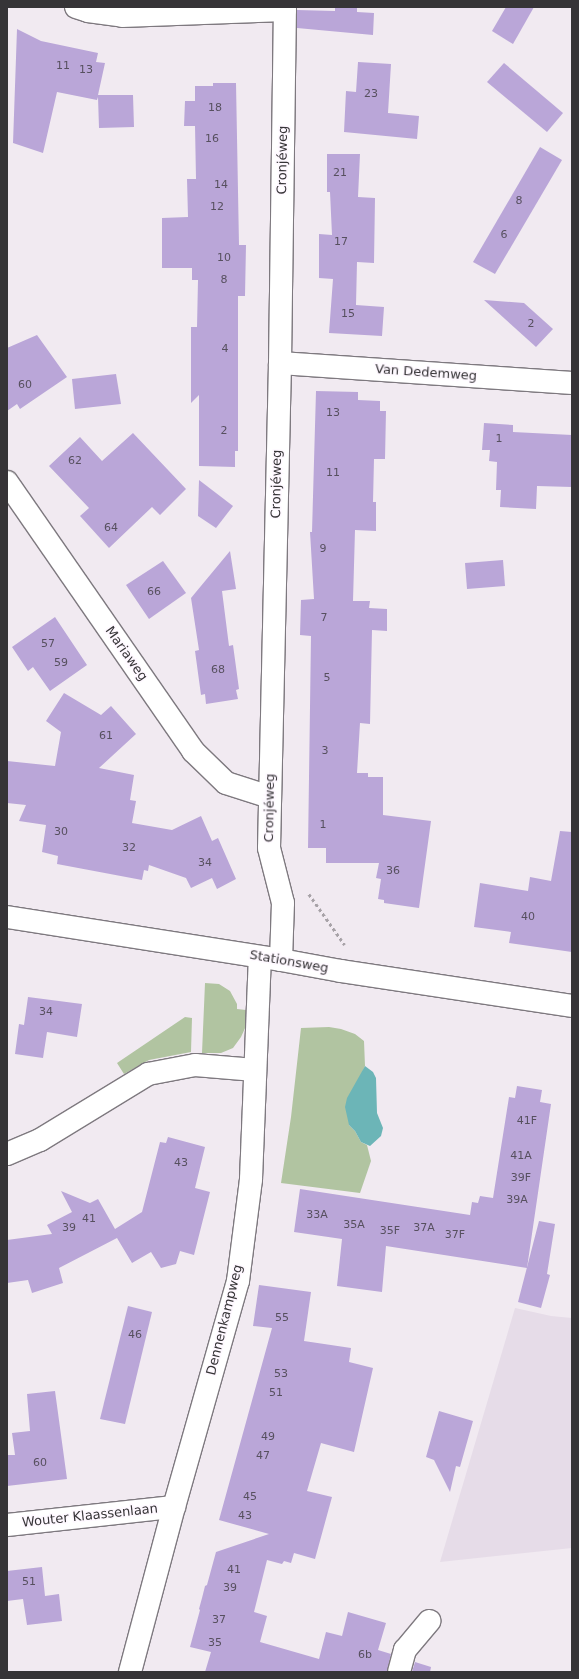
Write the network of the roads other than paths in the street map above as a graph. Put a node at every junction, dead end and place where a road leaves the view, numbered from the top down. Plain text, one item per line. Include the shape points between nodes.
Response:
1 (76, 7) edge
2 (285, 8) edge
3 (280, 363) junction
4 (572, 383) edge
5 (7, 482) edge
6 (270, 797) junction
7 (7, 917) edge
8 (260, 957) junction
9 (282, 960) junction
10 (572, 1006) edge
11 (255, 1070) junction
12 (7, 1154) edge
13 (174, 1507) junction
14 (7, 1526) edge
15 (429, 1621) dead end
16 (130, 1672) edge
17 (399, 1672) edge

1 - 2 street via 122,16
2 - 3 street, Cronjéweg
3 - 4 street, Van Dedemweg
3 - 6 street, Cronjéweg
5 - 6 street, Mariaweg via 193,751 226,783
6 - 9 street, Cronjéweg via 269,848 283,902
7 - 8 street, Stationsweg
8 - 9 street, Stationsweg
8 - 11 street, Dennenkampweg
9 - 10 street, Stationsweg
11 - 12 street via 195,1065 148,1074 40,1140
11 - 13 street, Dennenkampweg via 251,1179 238,1281
13 - 14 street, Wouter Klaassenlaan
13 - 16 street, Dennenkampweg
15 - 17 street via 405,1650

